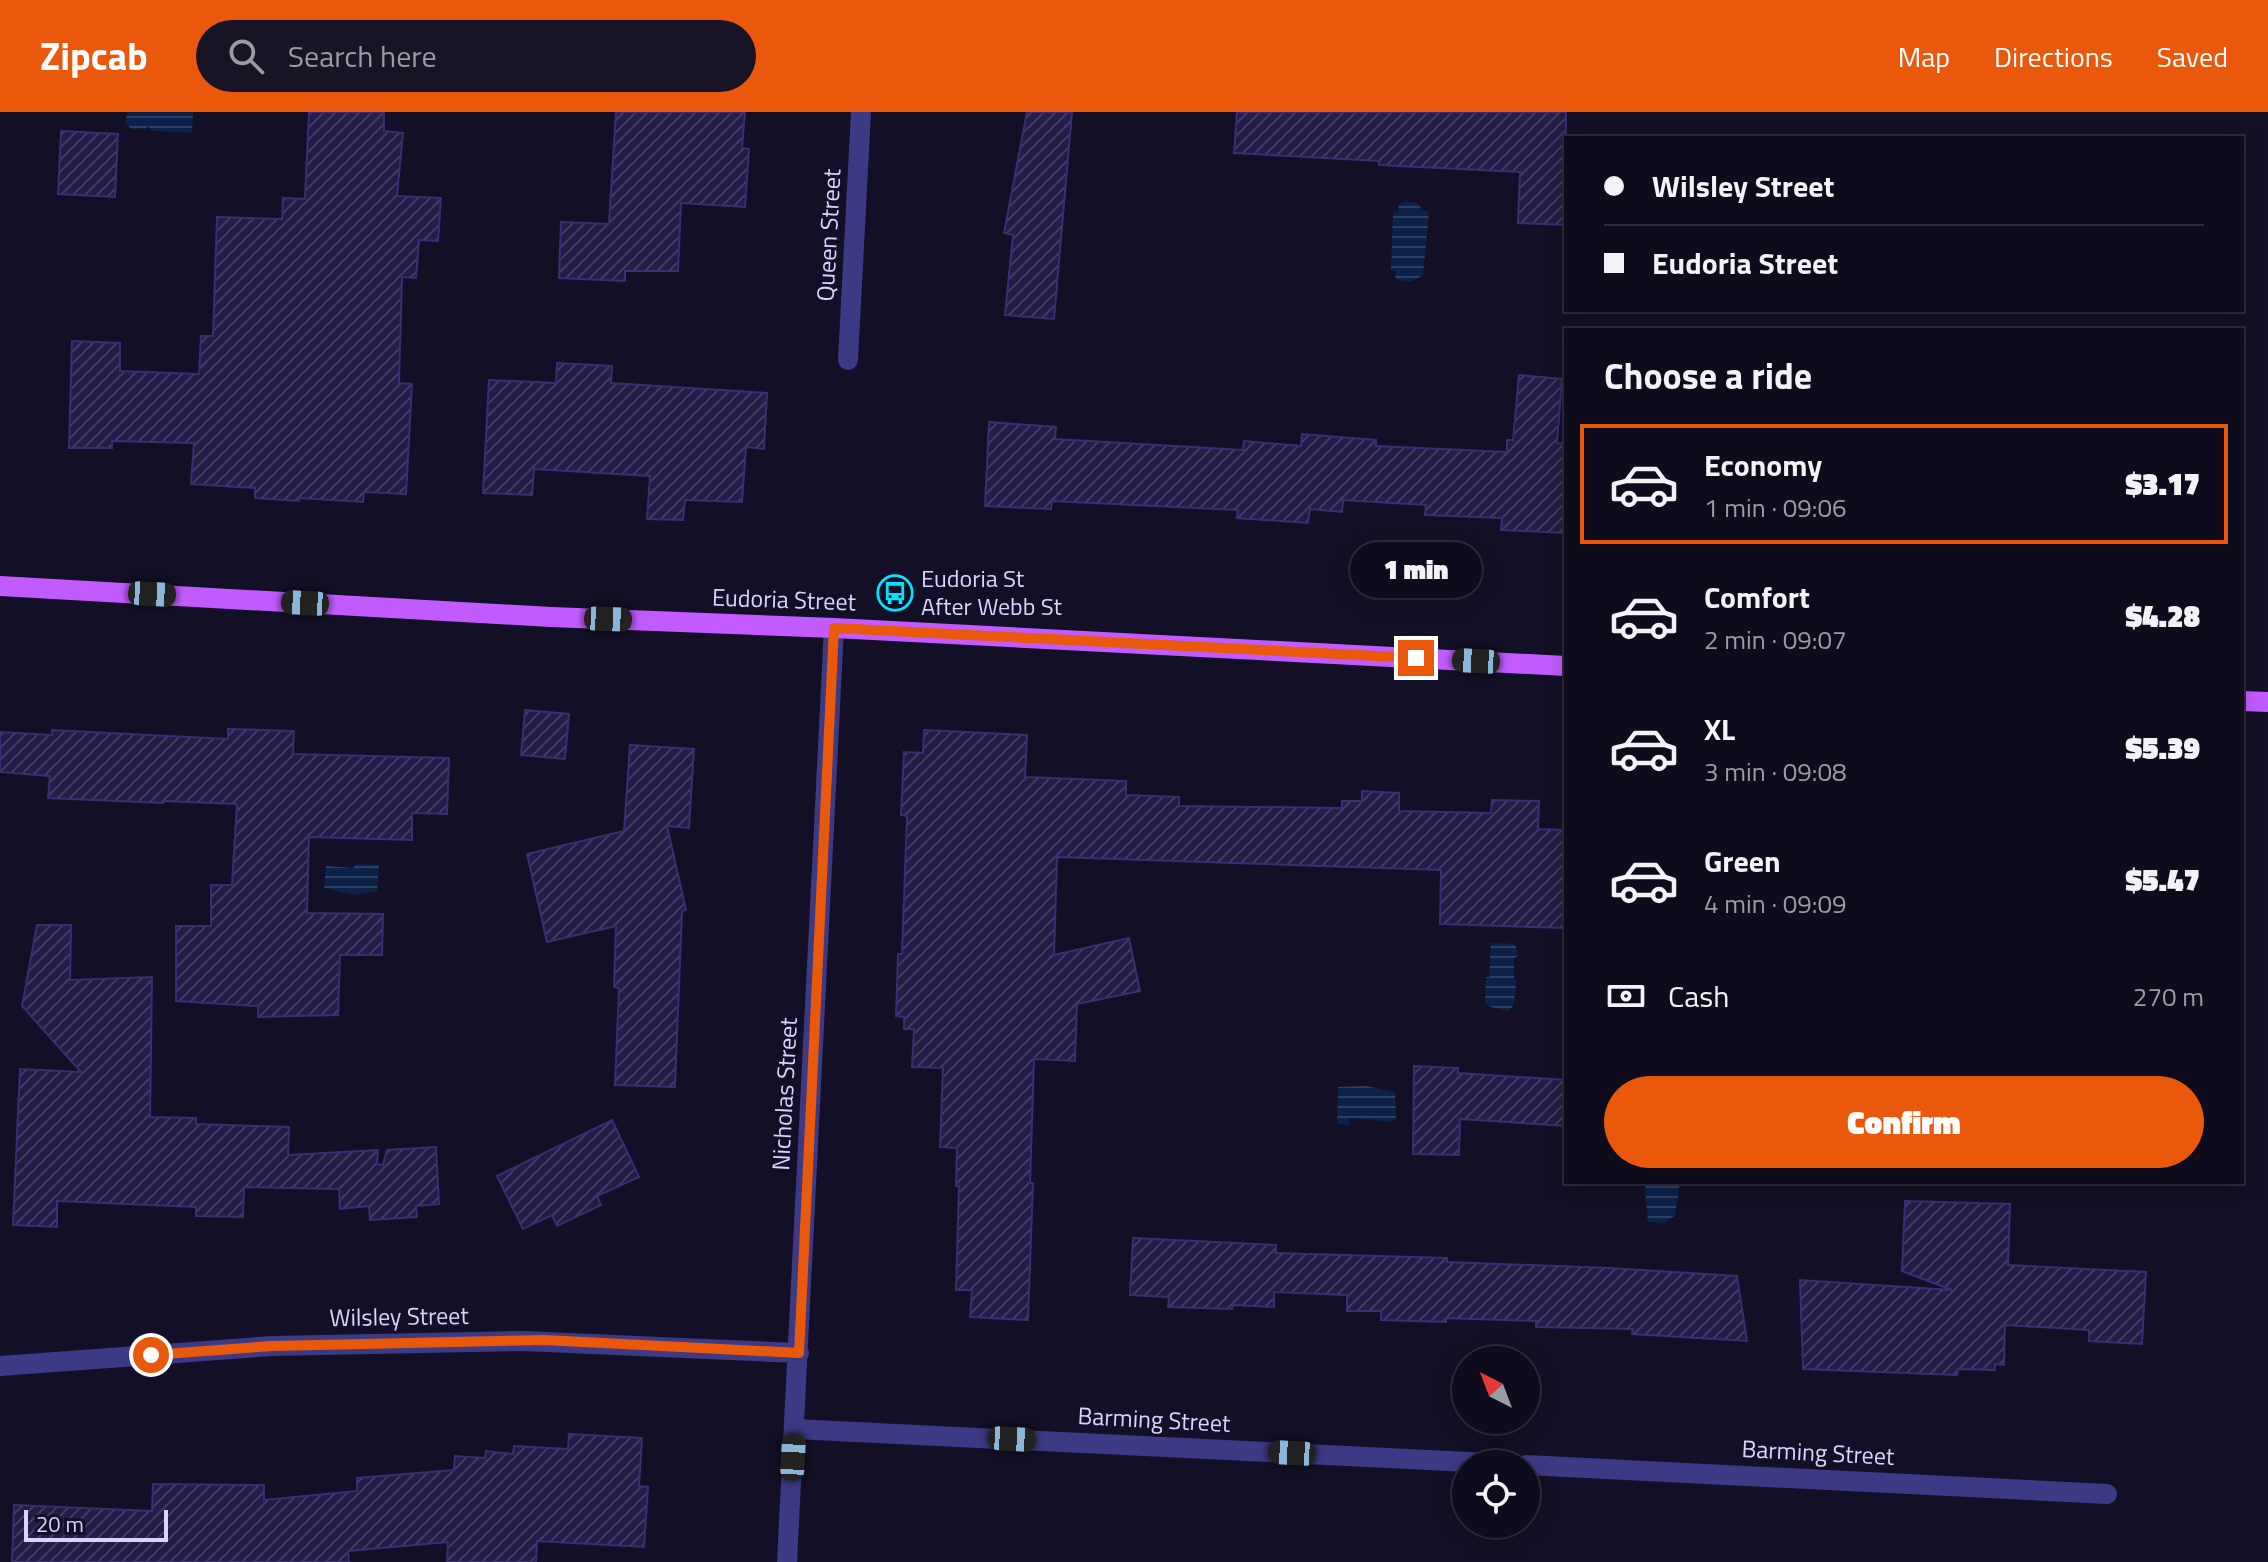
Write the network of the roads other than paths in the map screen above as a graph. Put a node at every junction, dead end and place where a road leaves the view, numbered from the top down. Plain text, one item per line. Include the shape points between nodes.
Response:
1 (861, 112) edge
2 (848, 360) dead end
3 (0, 586) edge
4 (834, 628) junction
5 (1564, 666) edge
6 (2244, 701) edge
7 (2268, 702) edge
8 (799, 1353) junction
9 (0, 1366) edge
10 (795, 1429) junction
11 (1452, 1461) edge
12 (1540, 1466) edge
13 (2107, 1494) dead end
14 (787, 1562) edge

1 - 2 street, Queen Street
3 - 4 main road, Eudoria Street
4 - 5 main road, Eudoria Street
4 - 8 street, Nicholas Street
6 - 7 main road
8 - 9 street, Wilsley Street via 523,1341 272,1346
8 - 10 street, Nicholas Street
10 - 11 street, Barming Street
10 - 14 street, Nicholas Street
12 - 13 street, Barming Street

